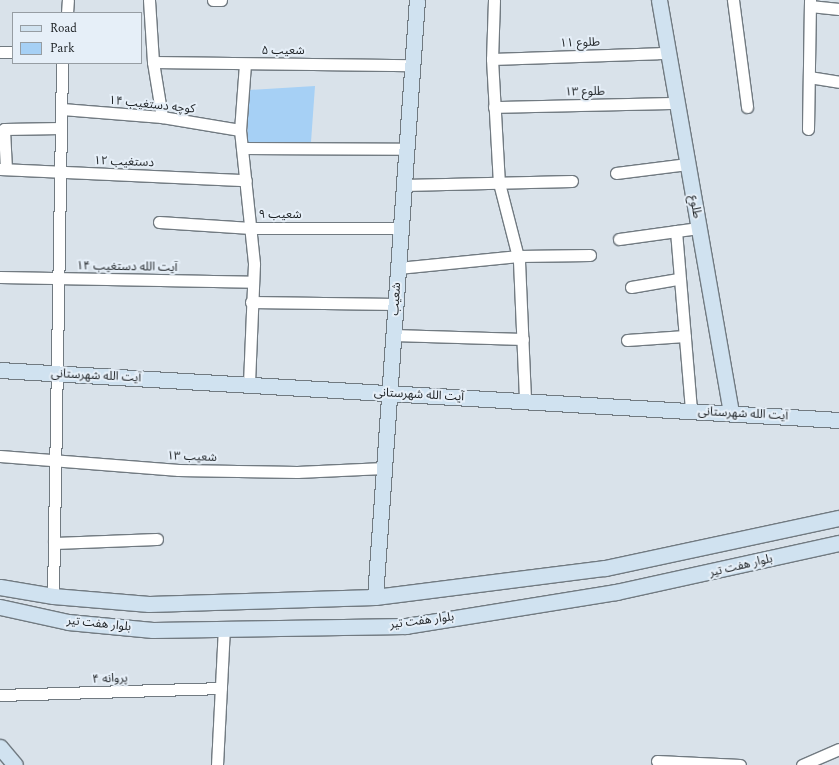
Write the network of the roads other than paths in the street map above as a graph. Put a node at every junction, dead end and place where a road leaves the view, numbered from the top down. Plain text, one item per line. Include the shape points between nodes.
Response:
1 (68, 0) edge
2 (149, 0) edge
3 (212, 0) edge
4 (221, 0) edge
5 (417, 0) edge
6 (494, 0) edge
7 (659, 0) edge
8 (733, 0) edge
9 (810, 3) edge
10 (839, 9) edge
11 (67, 12) edge
12 (0, 52) edge
13 (12, 52) edge
14 (668, 53) junction
15 (492, 59) junction
16 (153, 62) junction
17 (62, 64) edge
18 (245, 64) junction
19 (412, 65) junction
20 (809, 77) junction
21 (839, 82) edge
22 (677, 104) junction
23 (494, 107) junction
24 (747, 107) dead end
25 (62, 109) junction
26 (162, 117) junction
27 (61, 128) junction
28 (808, 129) dead end
29 (240, 130) junction
30 (242, 148) junction
31 (406, 149) junction
32 (688, 164) junction
33 (3, 169) edge
34 (61, 172) junction
35 (616, 173) dead end
36 (246, 180) junction
37 (572, 181) dead end
38 (499, 183) junction
39 (404, 186) junction
40 (159, 222) dead end
41 (251, 228) junction
42 (401, 228) junction
43 (698, 228) junction
44 (676, 231) junction
45 (619, 240) dead end
46 (590, 255) dead end
47 (518, 256) junction
48 (398, 268) junction
49 (0, 277) edge
50 (59, 278) junction
51 (678, 279) junction
52 (253, 282) junction
53 (631, 287) dead end
54 (251, 302) junction
55 (396, 304) junction
56 (393, 335) junction
57 (685, 336) junction
58 (523, 339) junction
59 (627, 340) dead end
60 (0, 370) edge
61 (57, 374) junction
62 (249, 385) junction
63 (389, 394) junction
64 (526, 401) junction
65 (692, 411) junction
66 (731, 413) junction
67 (839, 420) edge
68 (0, 456) edge
69 (55, 462) junction
70 (384, 468) junction
71 (839, 518) edge
72 (156, 539) dead end
73 (54, 543) junction
74 (839, 543) edge
75 (698, 550) junction
76 (705, 574) junction
77 (0, 587) edge
78 (18, 590) junction
79 (53, 596) junction
80 (375, 598) junction
81 (7, 608) edge
82 (224, 627) junction
83 (221, 688) junction
84 (0, 696) edge
85 (0, 748) edge
86 (839, 749) edge
87 (657, 761) dead end
88 (15, 765) edge
89 (217, 765) edge
90 (740, 765) edge
91 (802, 765) edge

1 - 11 street
2 - 16 street
3 - 4 street
5 - 19 street, شعیب
6 - 15 street
7 - 14 street, طلوع
8 - 24 street
9 - 10 street
9 - 20 street
12 - 13 street
14 - 15 street, طلوع ۱۱
14 - 22 street, طلوع
15 - 23 street
16 - 18 street, شعیب ۵
16 - 26 street
17 - 25 street
18 - 19 street, شعیب ۵
18 - 29 street
19 - 31 street, شعیب
20 - 21 street
20 - 28 street
22 - 23 street, طلوع ۱۳
22 - 32 street, طلوع
23 - 38 street
25 - 26 street, کوچه دستغیب ۱۴
25 - 27 street
26 - 29 street, کوچه دستغیب ۱۴
27 - 33 street via 4,129
27 - 34 street
29 - 30 street
30 - 31 street
30 - 36 street
31 - 39 street, شعیب
32 - 35 street
32 - 43 street, طلوع
33 - 34 street, دستغیب ۱۲
34 - 36 street, دستغیب ۱۲
34 - 50 street
36 - 41 street
37 - 38 street
38 - 39 street
38 - 47 street
39 - 42 street, شعیب
40 - 41 street, شعیب ۹
41 - 42 street, شعیب ۹
41 - 52 street
42 - 48 street, شعیب
43 - 44 street
43 - 66 street, طلوع
44 - 45 street
44 - 51 street
46 - 47 street
47 - 48 street
47 - 58 street
48 - 55 street, شعیب
49 - 50 street, آیت الله دستغیب ۱۴
50 - 52 street, آیت الله دستغیب ۱۴
50 - 61 street
51 - 53 street
51 - 57 street
52 - 54 street
54 - 55 street
54 - 62 street
55 - 56 street, شعیب
56 - 58 street
56 - 63 street, شعیب
57 - 59 street
57 - 65 street
58 - 64 street
60 - 61 street, آیت الله شهرستانی
61 - 62 street, آیت الله شهرستانی
61 - 69 street
62 - 63 street, آیت الله شهرستانی
63 - 64 street, آیت الله شهرستانی
63 - 70 street, شعیب
64 - 65 street, آیت الله شهرستانی
65 - 66 street, آیت الله شهرستانی
66 - 67 street, آیت الله شهرستانی
68 - 69 street, شعیب ۱۳
69 - 70 street, شعیب ۱۳ via 297,472
69 - 73 street
70 - 80 street, شعیب
71 - 75 street, بلوار هفت تیر
72 - 73 street
73 - 79 street
74 - 76 street, بلوار هفت تیر
75 - 76 street
75 - 80 street, بلوار هفت تیر via 605,568
76 - 82 street, بلوار هفت تیر via 406,626
77 - 78 street, بلوار هفت تیر
78 - 79 street, بلوار هفت تیر
78 - 81 street
79 - 80 street, بلوار هفت تیر via 149,604
81 - 82 street, بلوار هفت تیر via 68,622 153,630
82 - 83 street
83 - 84 street, پروانه ۴
83 - 89 street
85 - 88 street
86 - 91 street
87 - 90 street

